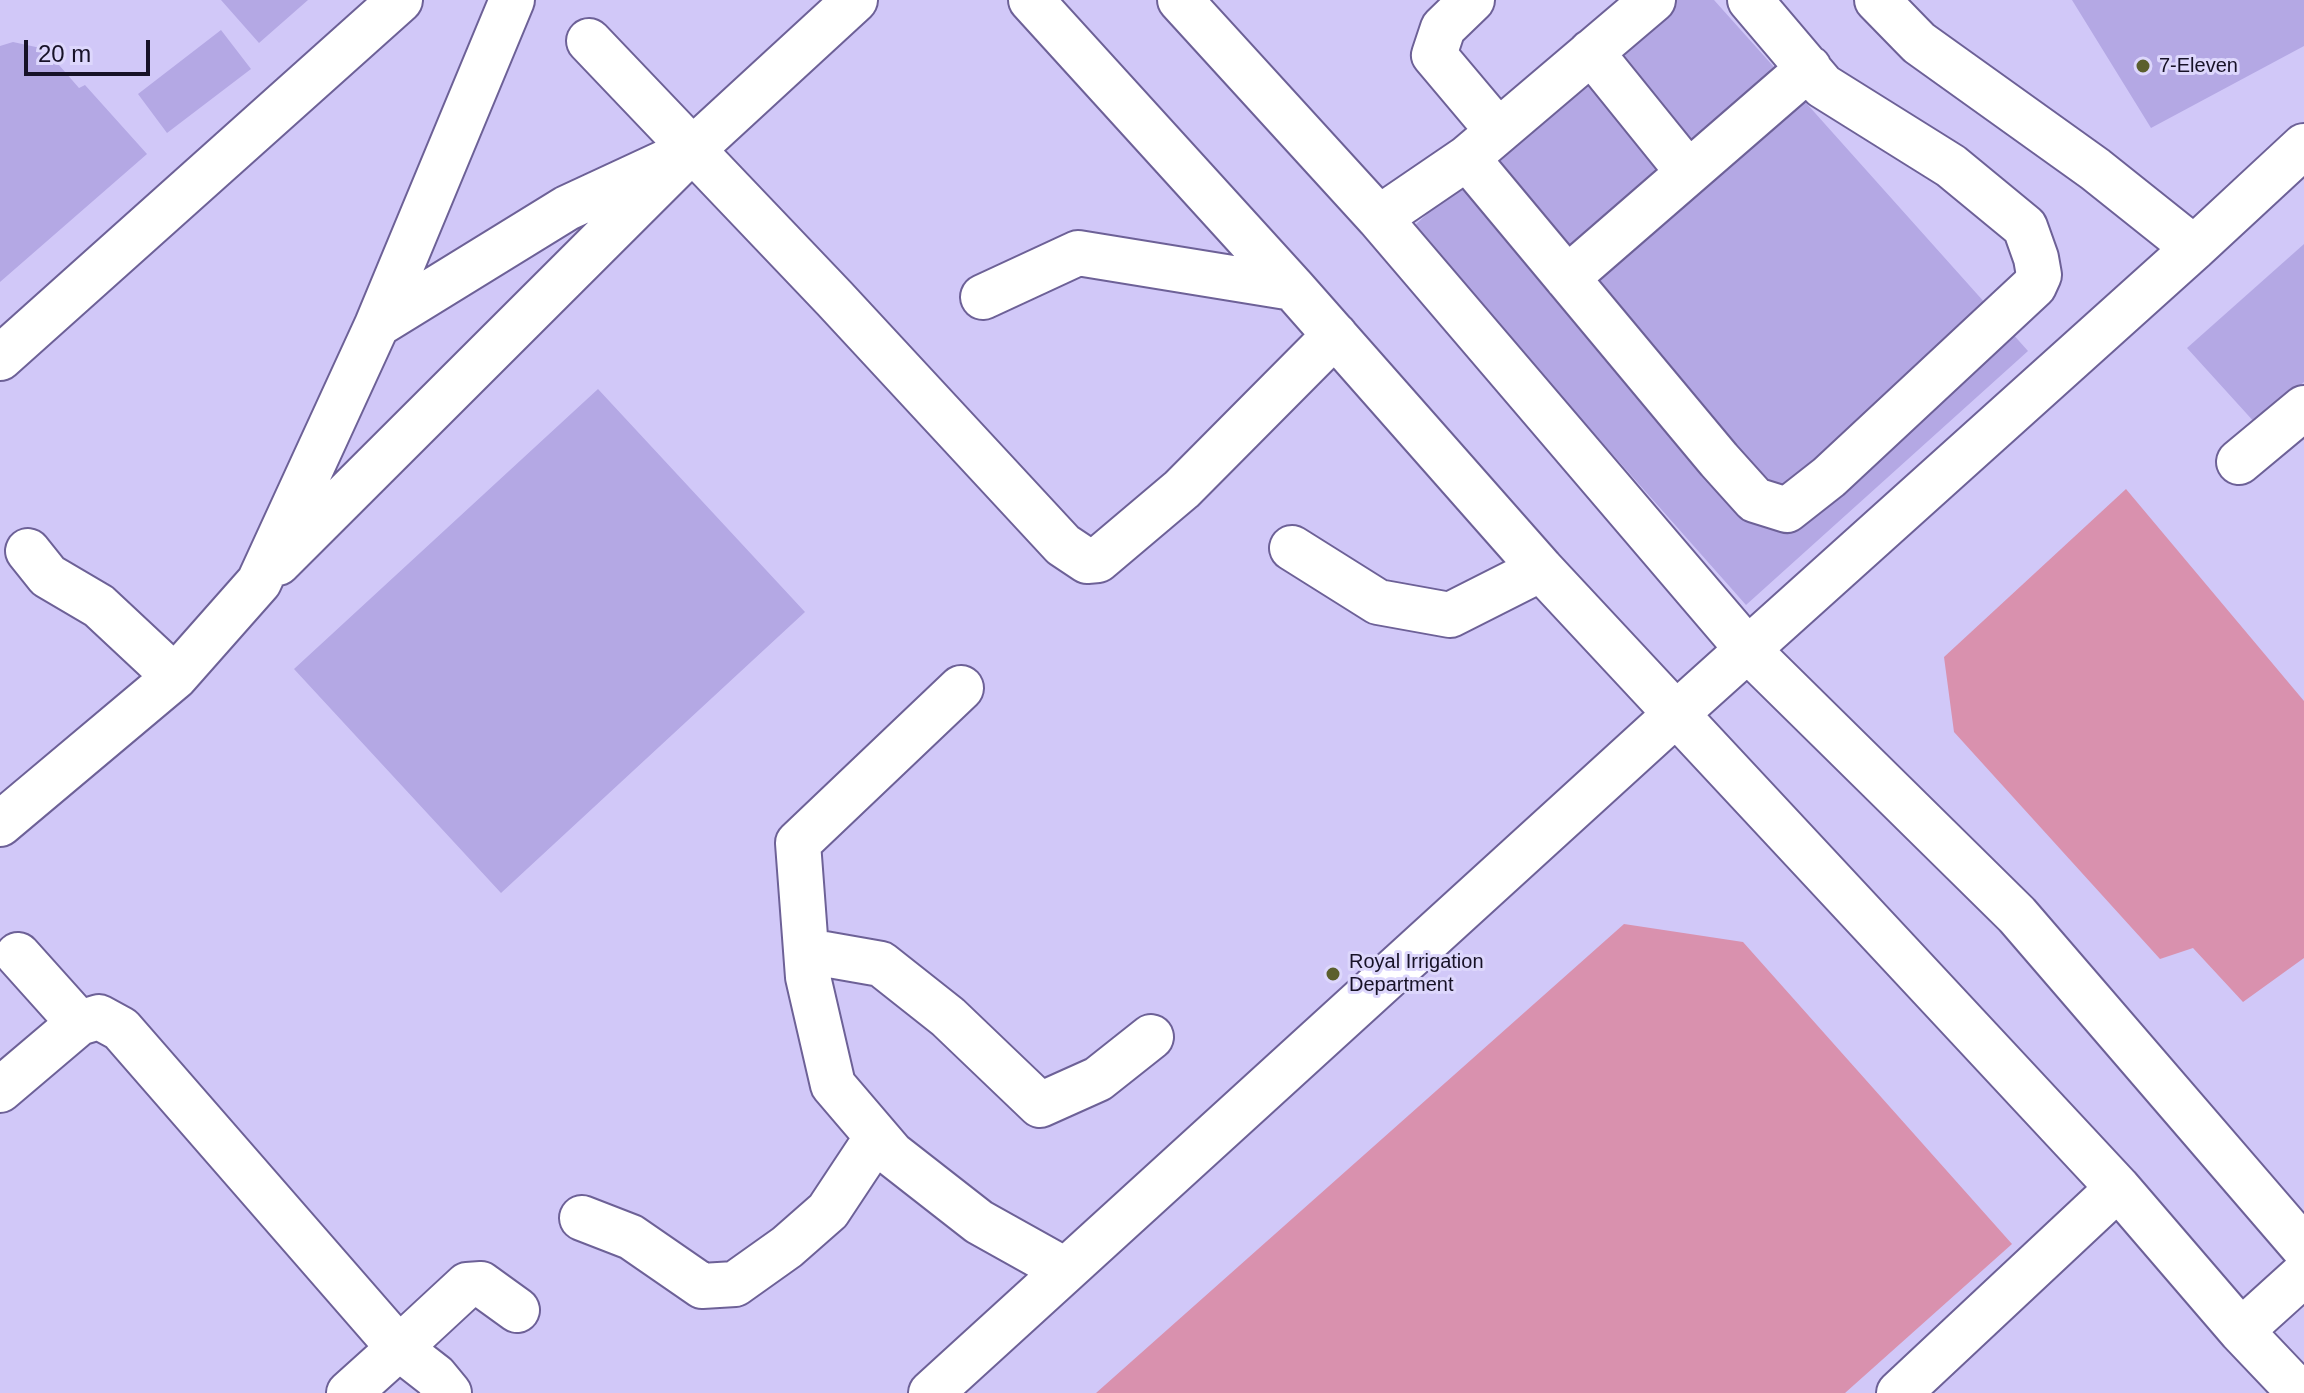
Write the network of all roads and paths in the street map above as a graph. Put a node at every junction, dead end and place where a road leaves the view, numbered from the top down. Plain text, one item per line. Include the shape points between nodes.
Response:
1 (400, 0) edge
2 (512, 0) edge
3 (855, 0) edge
4 (1031, 0) edge
5 (1180, 0) edge
6 (1472, 0) edge
7 (1653, 0) edge
8 (1750, 0) edge
9 (1877, 0) edge
10 (589, 41) dead end
11 (1591, 52) junction
12 (1809, 68) junction
13 (1482, 144) junction
14 (2304, 146) edge
15 (692, 150) junction
16 (1688, 172) junction
17 (1379, 218) junction
18 (2194, 248) junction
19 (1567, 278) junction
20 (1293, 288) junction
21 (983, 297) dead end
22 (377, 325) junction
23 (1335, 335) junction
24 (0, 358) edge
25 (2304, 408) edge
26 (2239, 462) dead end
27 (1292, 548) dead end
28 (28, 551) dead end
29 (1541, 569) junction
30 (259, 582) junction
31 (1749, 651) junction
32 (175, 677) junction
33 (961, 688) dead end
34 (1677, 713) junction
35 (0, 824) edge
36 (807, 951) junction
37 (18, 955) dead end
38 (79, 1023) junction
39 (1151, 1037) dead end
40 (0, 1090) edge
41 (877, 1137) junction
42 (2118, 1188) junction
43 (582, 1218) dead end
44 (2304, 1248) edge
45 (1065, 1270) junction
46 (2304, 1274) edge
47 (517, 1310) dead end
48 (2241, 1331) junction
49 (399, 1348) junction
50 (349, 1393) edge
51 (449, 1393) edge
52 (931, 1393) edge
53 (1899, 1393) edge
54 (2300, 1393) edge

1 - 24 lane
2 - 22 lane
3 - 15 lane
4 - 20 lane
5 - 17 lane
6 - 13 lane via 1443,28 1434,55
7 - 11 lane
8 - 12 lane
9 - 18 lane via 1919,43 2095,169
10 - 15 lane
11 - 13 lane
11 - 16 lane
12 - 16 lane
12 - 19 lane via 1823,86 1951,166 2025,227 2039,275 2034,286 1829,477 1787,510 1755,500
13 - 17 lane
13 - 19 lane
14 - 18 lane
15 - 22 lane via 567,208
15 - 23 lane via 1063,545 1087,561 1098,560 1182,489
15 - 30 lane
16 - 19 lane
17 - 31 lane
18 - 31 lane
20 - 21 lane via 1078,253
20 - 23 lane
22 - 30 lane
23 - 29 lane
25 - 26 lane
27 - 29 lane via 1378,602 1450,615
28 - 32 lane via 48,576 99,606
29 - 34 lane
30 - 32 lane
31 - 34 lane
31 - 44 lane via 2017,915
32 - 35 lane
33 - 36 lane via 798,843
34 - 42 lane
34 - 45 lane
36 - 39 lane via 881,964 948,1017 1040,1105 1098,1079
36 - 41 lane via 833,1085
37 - 38 lane
38 - 40 lane
38 - 49 lane via 99,1017 121,1029
41 - 43 lane via 828,1211 735,1284 702,1286 631,1237
41 - 45 lane via 979,1222
42 - 48 lane
42 - 53 lane
45 - 52 lane
46 - 48 lane
47 - 49 lane via 481,1284 467,1285
48 - 54 lane
49 - 50 lane
49 - 51 lane

